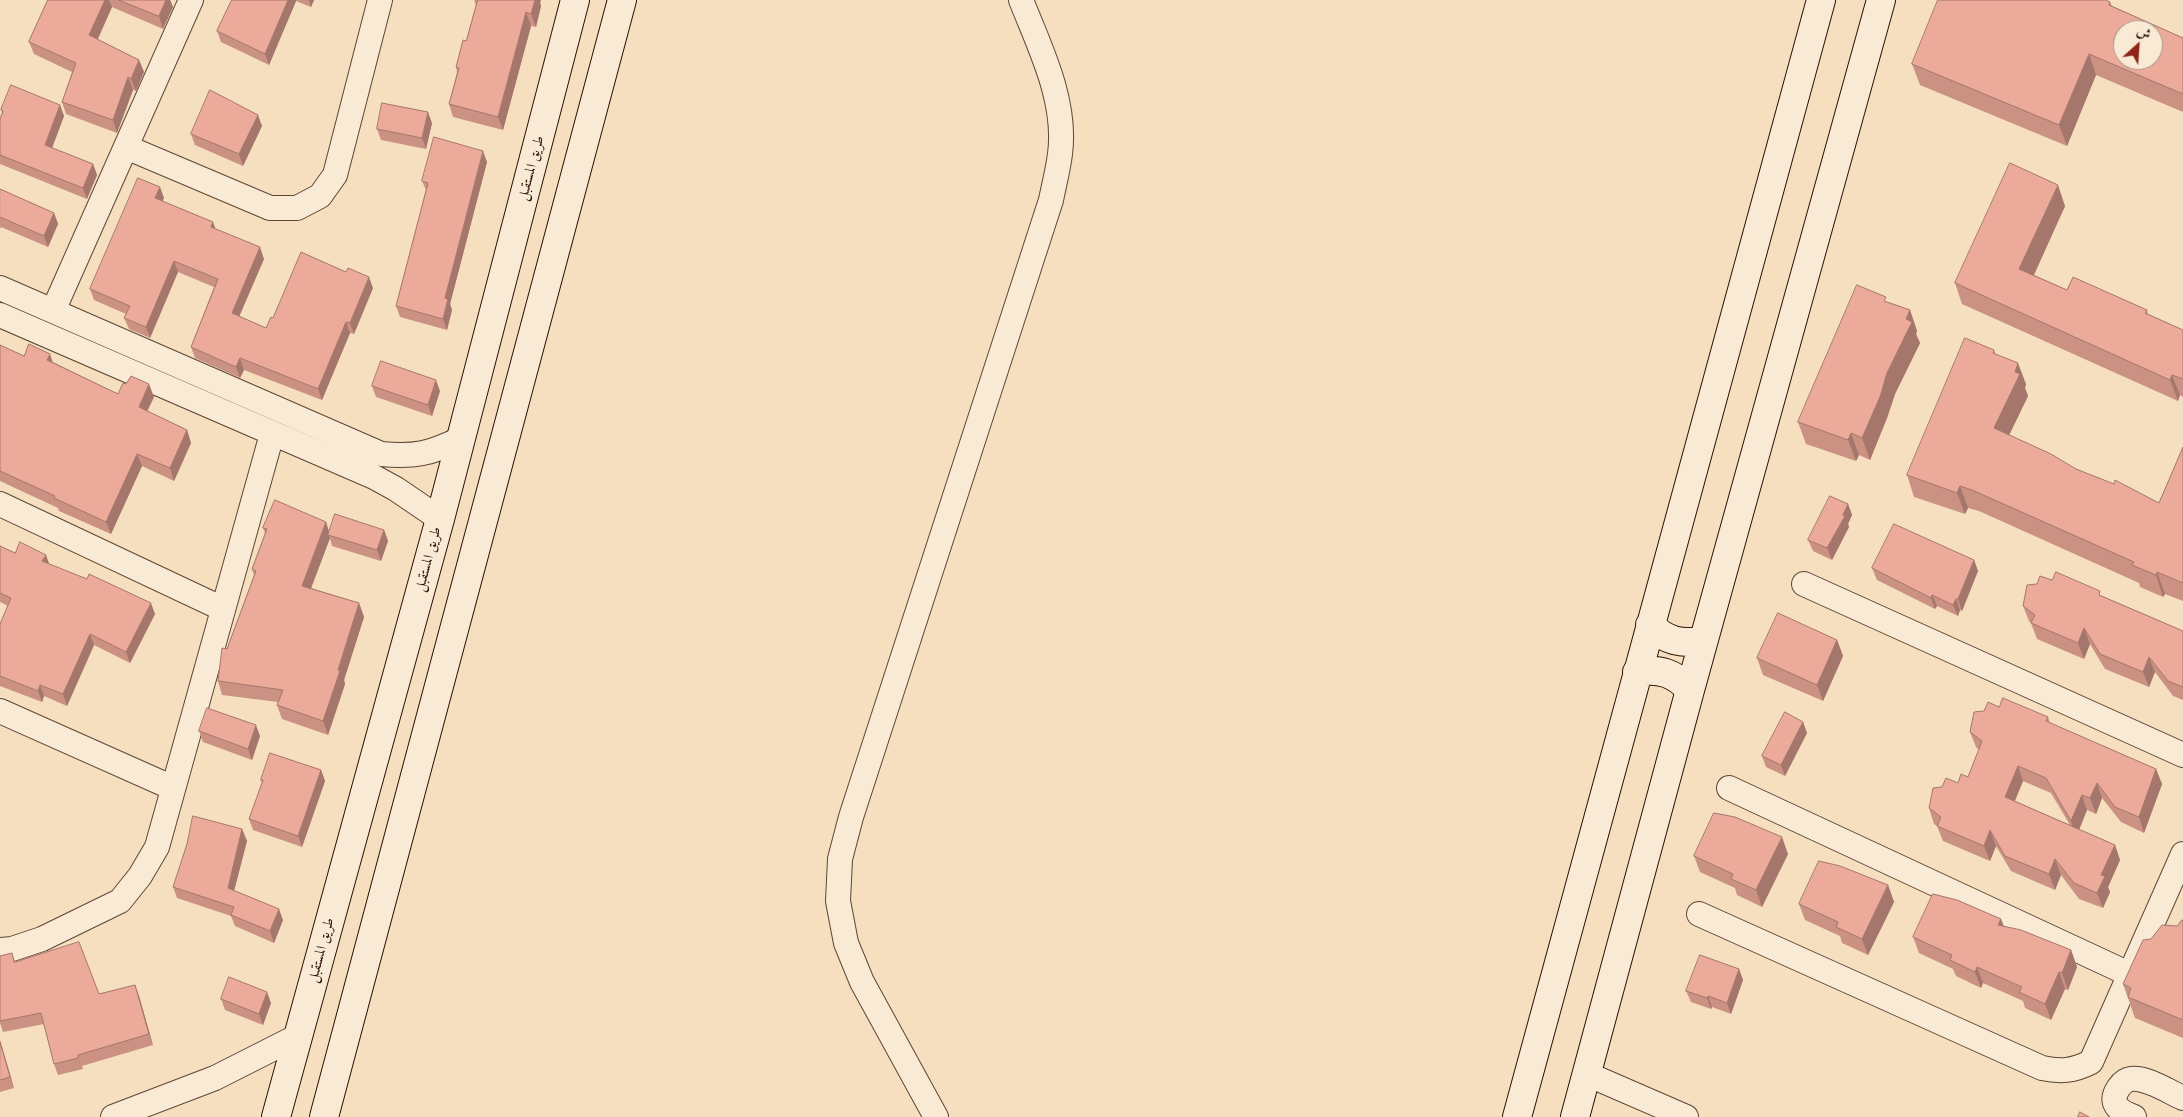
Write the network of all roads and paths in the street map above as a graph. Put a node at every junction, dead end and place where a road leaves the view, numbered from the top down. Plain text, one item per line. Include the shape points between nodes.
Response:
1 (191, 0) edge
2 (380, 0) edge
3 (575, 0) edge
4 (622, 0) edge
5 (1021, 0) edge
6 (1822, 0) edge
7 (1881, 0) edge
8 (126, 146) junction
9 (0, 288) edge
10 (53, 311) junction
11 (0, 315) edge
12 (272, 434) junction
13 (460, 439) junction
14 (381, 454) junction
15 (374, 478) junction
16 (0, 504) edge
17 (440, 519) junction
18 (1804, 584) dead end
19 (223, 609) junction
20 (1650, 625) junction
21 (1704, 640) junction
22 (1637, 672) junction
23 (1690, 690) junction
24 (0, 711) edge
25 (2183, 755) edge
26 (173, 788) junction
27 (1729, 788) dead end
28 (2183, 854) edge
29 (1699, 914) dead end
30 (0, 950) edge
31 (2128, 974) junction
32 (296, 1037) junction
33 (1587, 1074) junction
34 (2183, 1098) edge
35 (113, 1117) edge
36 (276, 1117) edge
37 (324, 1117) edge
38 (936, 1117) edge
39 (1517, 1117) edge
40 (1575, 1117) edge
41 (1686, 1117) edge
42 (2134, 1117) edge

1 - 8 street
2 - 8 street via 335,175 320,196 297,208 270,208
3 - 13 street, طريق المستقبل
4 - 37 street
5 - 38 street via 1058,105 1060,153 1051,200 840,859 838,901 846,943 862,982
6 - 20 street
7 - 21 street
8 - 10 street
9 - 10 street
10 - 14 street
11 - 12 street
12 - 15 street
12 - 19 street
13 - 14 street via 433,452 407,456
13 - 17 street, طريق المستقبل
14 - 15 street
15 - 17 street
16 - 19 street
17 - 32 street, طريق المستقبل
18 - 25 street
19 - 26 street
20 - 21 street via 1669,640 1692,643
20 - 22 street
21 - 23 street
22 - 23 street via 1649,670 1672,674
22 - 39 street
23 - 33 street
24 - 26 street
26 - 30 street via 156,847 140,876 120,901 42,939
27 - 31 street
28 - 31 street
29 - 31 street via 2042,1068 2058,1072 2074,1071 2091,1062
32 - 35 street via 215,1078
32 - 36 street, طريق المستقبل
33 - 40 street
33 - 41 street
34 - 42 street via 2142,1080 2126,1080 2121,1083 2114,1099 2124,1112

